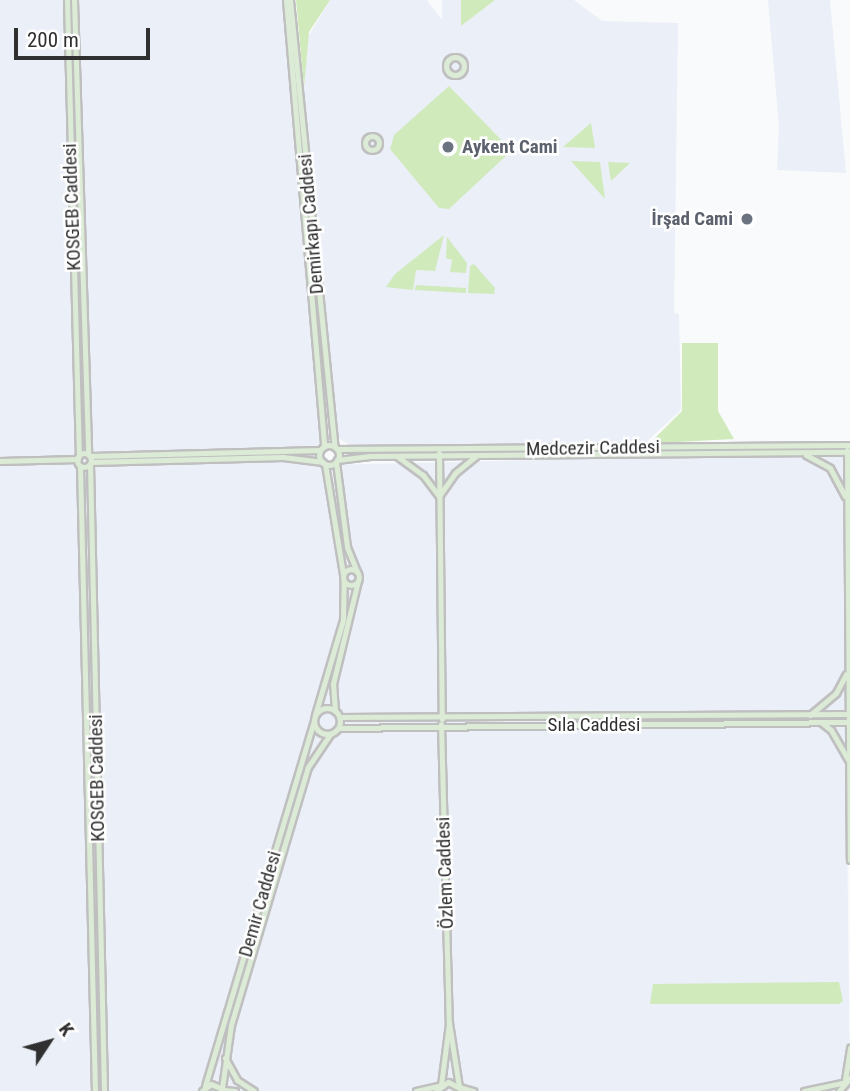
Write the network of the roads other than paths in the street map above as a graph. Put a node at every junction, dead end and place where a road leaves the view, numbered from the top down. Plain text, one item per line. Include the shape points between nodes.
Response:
1 (67, 0) edge
2 (75, 0) edge
3 (288, 0) edge
4 (322, 448) junction
5 (336, 448) junction
6 (848, 448) edge
7 (439, 453) junction
8 (800, 453) junction
9 (396, 456) junction
10 (477, 456) junction
11 (79, 460) junction
12 (90, 460) junction
13 (0, 461) edge
14 (336, 461) junction
15 (324, 463) junction
16 (439, 496) junction
17 (850, 497) edge
18 (847, 505) junction
19 (357, 572) junction
20 (343, 577) junction
21 (358, 581) junction
22 (849, 670) edge
23 (335, 711) junction
24 (849, 714) edge
25 (810, 715) junction
26 (340, 717) junction
27 (314, 718) junction
28 (441, 721) junction
29 (849, 722) edge
30 (822, 723) junction
31 (339, 728) junction
32 (330, 734) junction
33 (849, 759) edge
34 (850, 860) edge
35 (449, 1023) junction
36 (850, 1047) edge
37 (224, 1055) junction
38 (846, 1080) edge
39 (441, 1085) junction
40 (204, 1089) edge
41 (460, 1089) edge
42 (222, 1090) edge
43 (95, 1091) edge
44 (104, 1091) edge
45 (234, 1091) edge
46 (254, 1091) edge
47 (416, 1091) edge
48 (436, 1091) edge
49 (473, 1091) edge
50 (804, 1091) edge
51 (839, 1091) edge

1 - 11 street, KOSGEB Caddesi
2 - 12 street, KOSGEB Caddesi
3 - 4 street, Demirkapı Caddesi
3 - 5 street, Demirkapı Caddesi via 328,417
4 - 5 street, Medcezir Caddesi
4 - 12 street
4 - 15 street, Demirkapı Caddesi
5 - 7 street, Medcezir Caddesi
5 - 14 street, Demirkapı Caddesi
6 - 7 street, Medcezir Caddesi
6 - 8 street, Medcezir Caddesi
6 - 18 street
7 - 9 street, Medcezir Caddesi
7 - 10 street, Medcezir Caddesi
7 - 16 street, Özlem Caddesi
8 - 10 street, Medcezir Caddesi
8 - 18 street via 830,468
9 - 14 street, Medcezir Caddesi
9 - 16 street via 423,475
10 - 16 street via 455,473
11 - 12 street
11 - 12 street
11 - 13 street
11 - 43 street, KOSGEB Caddesi
12 - 15 street via 276,457
12 - 44 street, KOSGEB Caddesi
14 - 15 street, Medcezir Caddesi
14 - 19 street via 347,547
15 - 20 street
16 - 28 street, Özlem Caddesi
17 - 18 street
18 - 22 street
19 - 20 street via 350,569
19 - 21 street
20 - 21 street via 351,585
20 - 27 street, Demir Caddesi via 343,620
21 - 23 street via 332,690
22 - 24 street
22 - 25 street via 841,688
23 - 26 street
23 - 27 street via 324,708
24 - 25 street
24 - 29 street
25 - 28 street
26 - 28 street
26 - 31 street
27 - 32 street via 318,732
27 - 40 street, Demir Caddesi
28 - 30 street, Sıla Caddesi
28 - 31 street, Sıla Caddesi
28 - 35 street, Özlem Caddesi
29 - 30 street, Sıla Caddesi
29 - 33 street
30 - 33 street
31 - 32 street
32 - 37 street, Demir Caddesi via 309,767
33 - 34 street
35 - 39 street, Özlem Caddesi
35 - 41 street, Özlem Caddesi
36 - 38 street
37 - 42 street, Demir Caddesi
37 - 46 street via 237,1080
38 - 50 street
38 - 51 street
39 - 41 street via 453,1083
39 - 47 street
39 - 48 street
40 - 42 street via 213,1084
41 - 49 street
42 - 45 street

